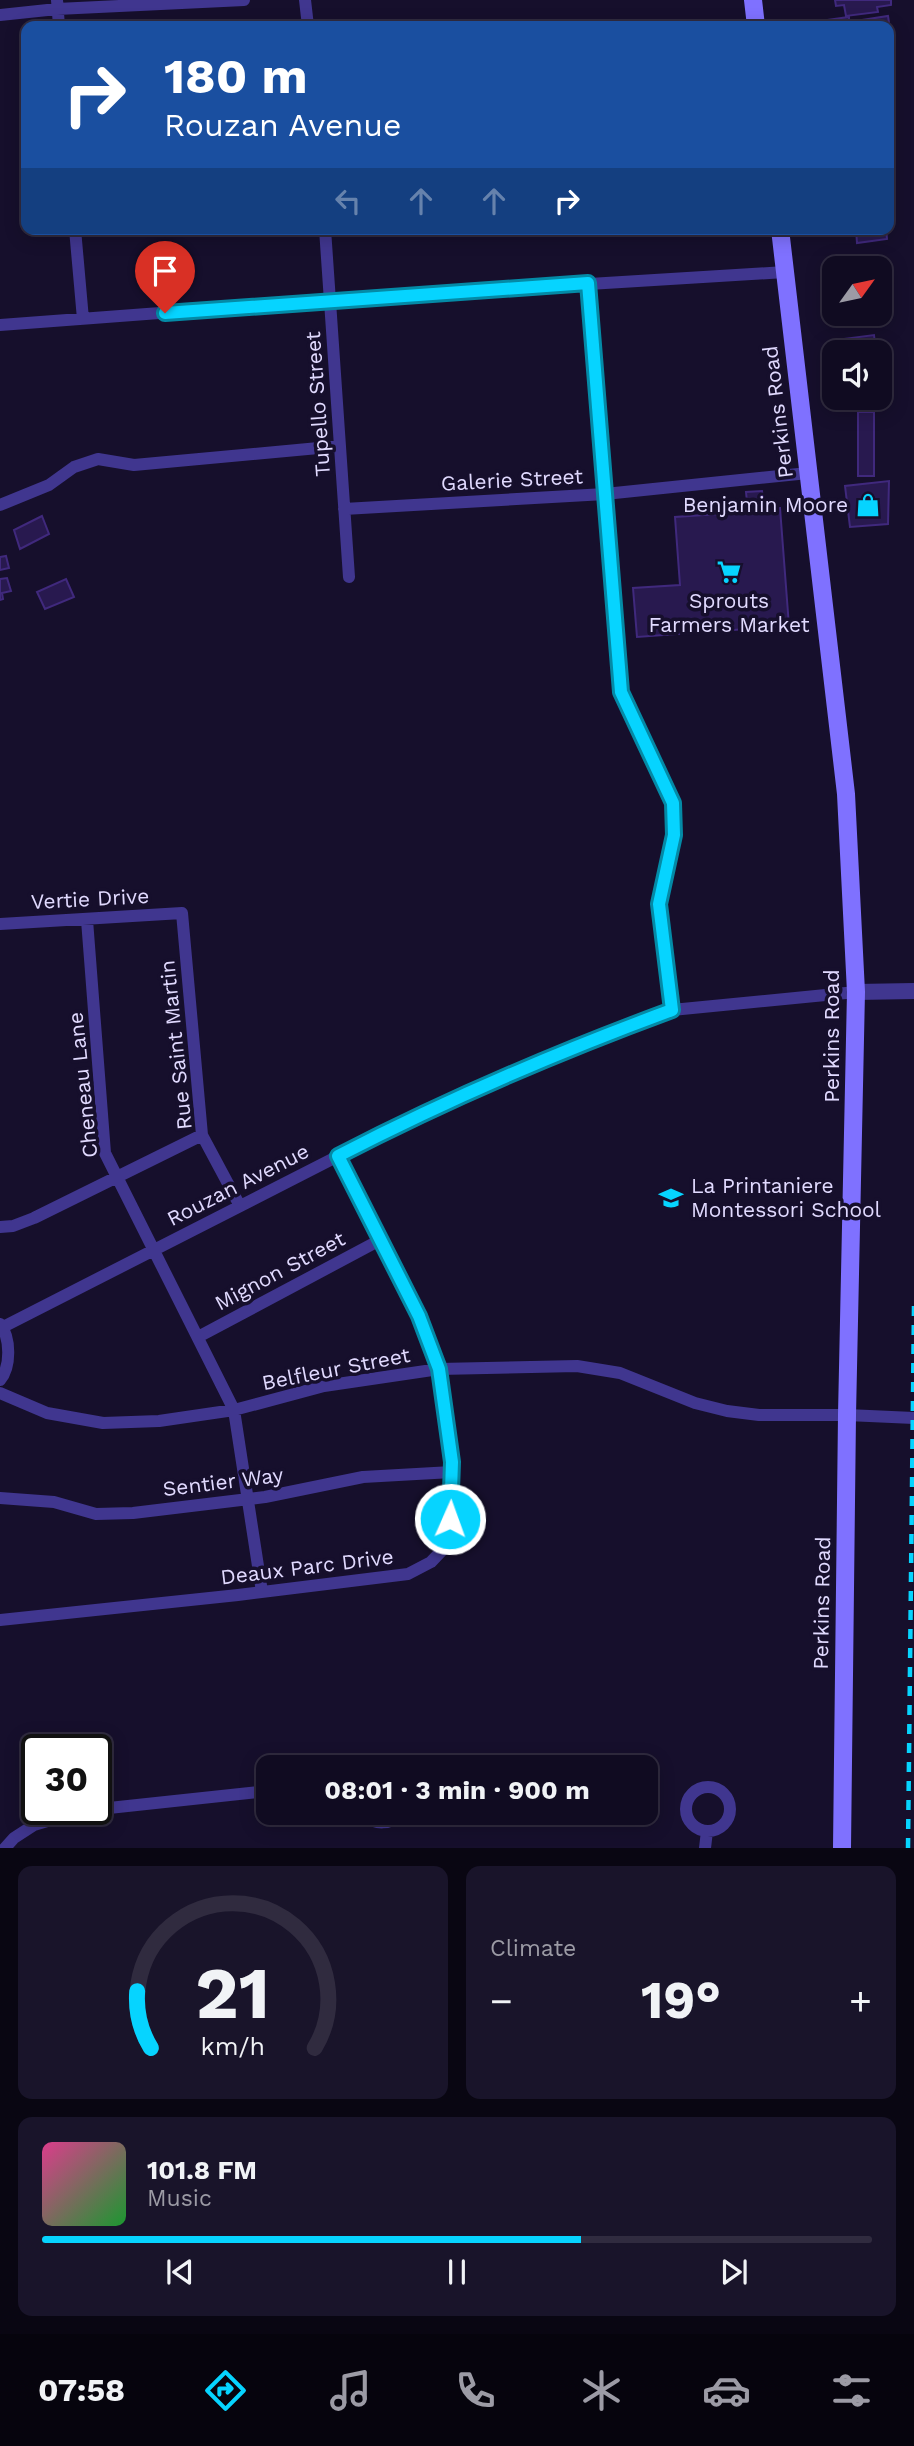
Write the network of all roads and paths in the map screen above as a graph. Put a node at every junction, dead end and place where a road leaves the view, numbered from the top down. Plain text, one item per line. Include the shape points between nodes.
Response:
1 (244, 0) edge
2 (305, 0) edge
3 (753, 0) edge
4 (57, 4) edge
5 (0, 15) edge
6 (307, 21) edge
7 (755, 21) edge
8 (76, 235) edge
9 (326, 235) edge
10 (781, 235) edge
11 (785, 272) junction
12 (588, 283) junction
13 (331, 300) junction
14 (83, 319) junction
15 (0, 325) edge
16 (340, 446) junction
17 (808, 474) junction
18 (605, 494) junction
19 (0, 505) edge
20 (344, 509) junction
21 (349, 577) dead end
22 (182, 913) joint
23 (87, 920) junction
24 (0, 924) edge
25 (914, 991) edge
26 (856, 992) junction
27 (672, 1010) junction
28 (202, 1135) junction
29 (338, 1156) junction
30 (116, 1176) junction
31 (240, 1206) junction
32 (0, 1227) edge
33 (380, 1240) junction
34 (155, 1250) junction
35 (2, 1326) edge
36 (198, 1337) junction
37 (439, 1369) junction
38 (0, 1380) edge
39 (0, 1393) edge
40 (234, 1410) junction
41 (847, 1415) junction
42 (914, 1418) edge
43 (452, 1472) junction
44 (0, 1498) edge
45 (248, 1499) junction
46 (262, 1592) junction
47 (0, 1620) edge
48 (256, 1792) edge
49 (707, 1831) dead end
50 (5, 1847) edge
51 (705, 1847) edge
52 (842, 1847) edge

1 - 4 street
2 - 6 street
3 - 7 main road
4 - 5 street
8 - 14 street
9 - 13 street, Tupello Street
10 - 11 main road, Perkins Road
11 - 12 street
11 - 17 main road, Perkins Road
12 - 13 street
12 - 18 street
13 - 14 street
13 - 16 street, Tupello Street
14 - 15 street
16 - 19 street via 134,465 98,459
16 - 20 street, Tupello Street
17 - 18 street, Galerie Street
17 - 26 main road, Perkins Road via 845,794
18 - 20 street, Galerie Street
18 - 27 street via 621,692 673,803 674,835 659,904
20 - 21 street, Tupello Street
22 - 23 street, Vertie Drive
22 - 28 street, Rue Saint Martin
23 - 24 street, Vertie Drive
23 - 30 street, Cheneau Lane via 105,1153
25 - 26 street
26 - 27 street, Rouzan Avenue
26 - 41 main road, Perkins Road
27 - 29 street, Rouzan Avenue via 470,1091
28 - 30 street
28 - 31 street, Rue Saint Martin
29 - 31 street, Rouzan Avenue
29 - 33 street, Deaux Parc Drive
30 - 32 street via 34,1218
30 - 34 street, Cheneau Lane
31 - 34 street, Rouzan Avenue
33 - 36 street, Mignon Street
33 - 37 street, Deaux Parc Drive via 419,1316
34 - 35 street, Rouzan Avenue
34 - 36 street, Cheneau Lane
35 - 38 street, Rouzan Avenue via 9,1348
36 - 40 street, Cheneau Lane
37 - 40 street, Belfleur Street via 324,1386
37 - 41 street, Belfleur Street via 596,1368 727,1411
37 - 43 street, Deaux Parc Drive
39 - 40 street, Belfleur Street via 47,1413 103,1423 159,1421
40 - 45 street, Cheneau Lane
41 - 42 street, Belfleur Street
41 - 52 main road, Perkins Road
43 - 45 street, Sentier Way via 363,1477
43 - 46 street, Deaux Parc Drive via 449,1543 431,1562 408,1574
44 - 45 street, Sentier Way via 54,1502 96,1514
45 - 46 street, Cheneau Lane
46 - 47 street, Deaux Parc Drive
48 - 50 street via 81,1811 34,1825
49 - 51 street

